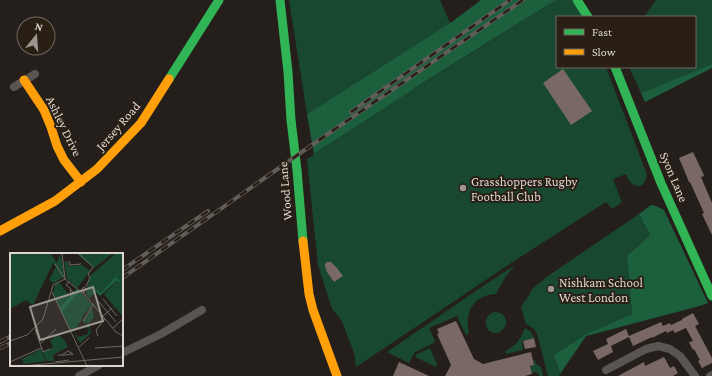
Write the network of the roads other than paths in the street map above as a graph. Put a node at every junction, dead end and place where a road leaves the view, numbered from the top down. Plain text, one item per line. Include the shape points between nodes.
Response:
1 (219, 0) edge
2 (280, 0) edge
3 (577, 0) edge
4 (587, 16) edge
5 (615, 68) edge
6 (35, 74) dead end
7 (24, 80) junction
8 (14, 87) dead end
9 (81, 182) junction
10 (0, 231) edge
11 (712, 296) edge
12 (202, 310) dead end
13 (623, 351) dead end
14 (123, 353) edge
15 (628, 359) junction
16 (97, 366) edge
17 (606, 370) dead end
18 (79, 376) edge
19 (337, 376) edge
20 (695, 376) edge

1 - 9 street, Jersey Road via 141,123
2 - 19 street, Wood Lane via 309,294
3 - 4 street
5 - 11 street, Syon Lane via 661,183
6 - 7 street
7 - 8 street
7 - 9 street, Ashley Drive via 44,110 64,160
9 - 10 street, Jersey Road via 55,201
12 - 14 street
13 - 15 street
15 - 17 street
15 - 20 street via 646,349 658,346 670,349 680,356
16 - 18 street

